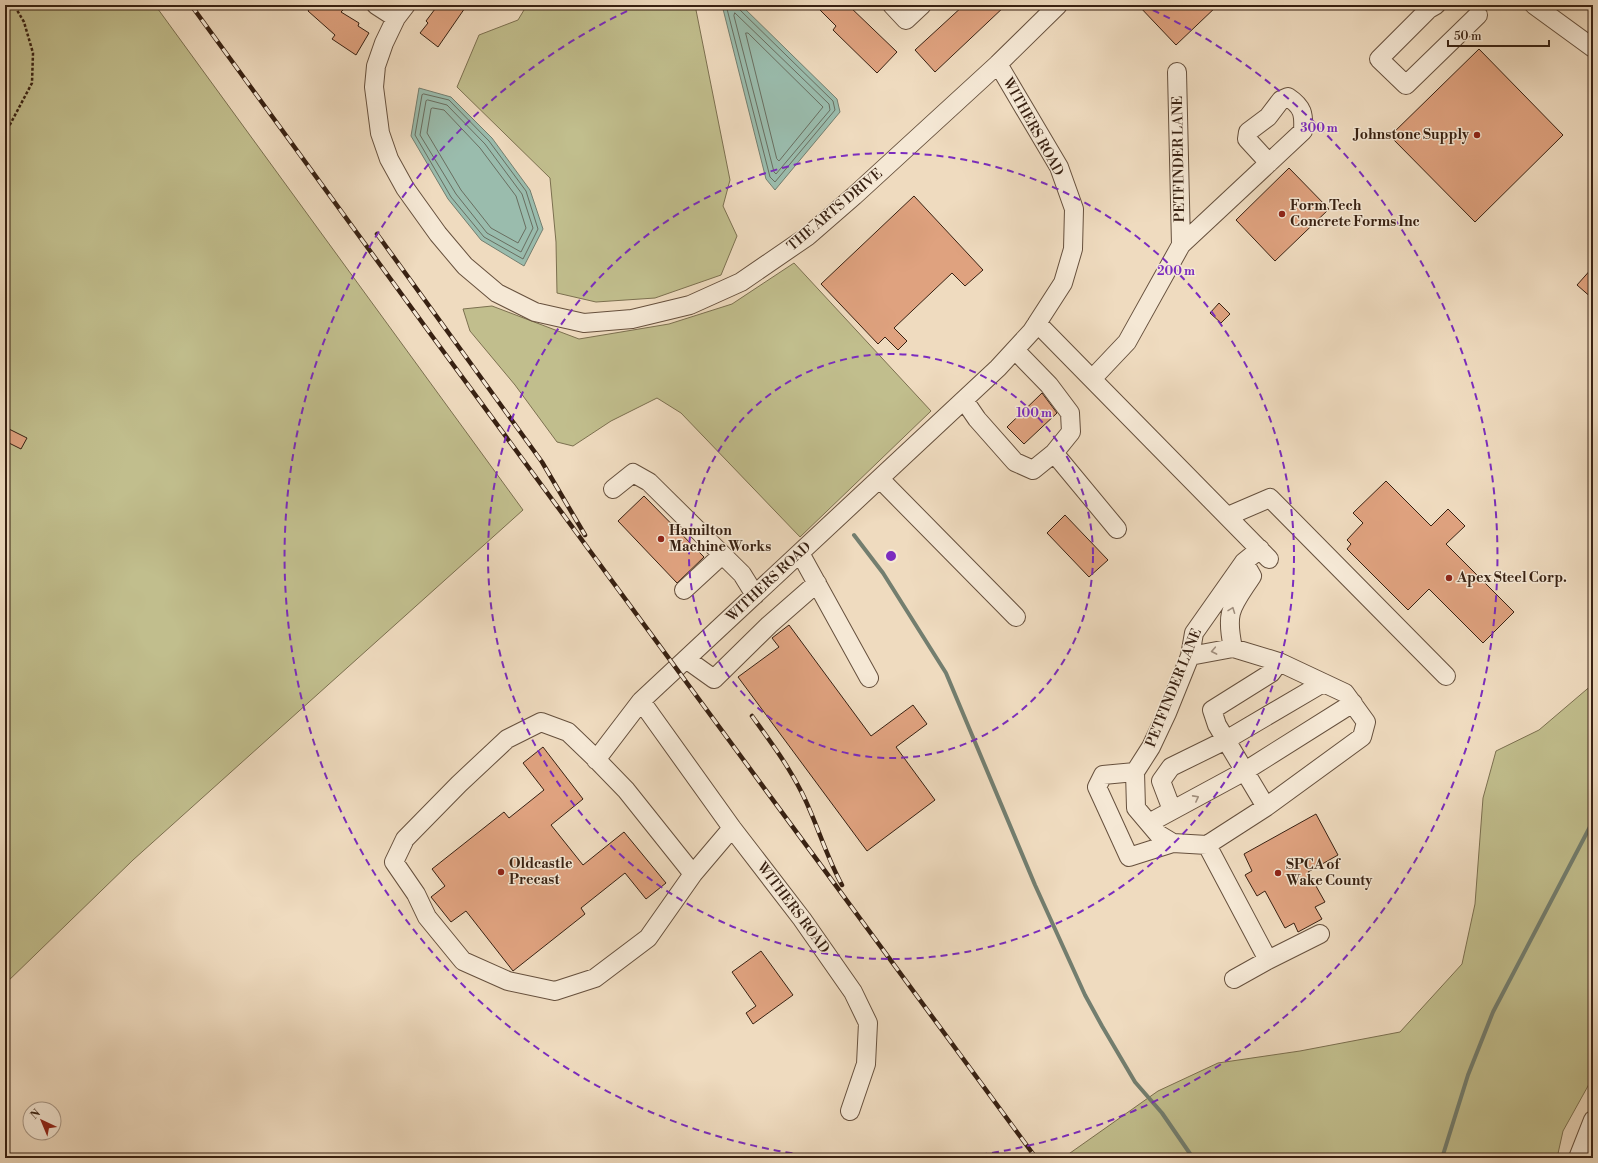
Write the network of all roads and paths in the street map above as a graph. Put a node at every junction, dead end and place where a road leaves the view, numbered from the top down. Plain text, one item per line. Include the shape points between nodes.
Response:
1 (14, 5) edge
2 (376, 5) edge
3 (892, 5) edge
4 (922, 5) edge
5 (1058, 5) edge
6 (1436, 5) edge
7 (1534, 5) edge
8 (401, 12) edge
9 (1478, 15) dead end
10 (1593, 48) edge
11 (998, 64) junction
12 (1177, 72) dead end
13 (5, 134) edge
14 (1268, 163) dead end
15 (1181, 245) junction
16 (1037, 323) junction
17 (1015, 350) junction
18 (1092, 379) junction
19 (964, 400) junction
20 (1054, 453) junction
21 (880, 478) junction
22 (613, 488) dead end
23 (1228, 516) junction
24 (1117, 529) dead end
25 (800, 553) junction
26 (722, 555) junction
27 (1244, 562) junction
28 (817, 583) junction
29 (684, 590) dead end
30 (755, 595) junction
31 (1016, 617) dead end
32 (1233, 648) junction
33 (1190, 656) junction
34 (686, 659) junction
35 (1278, 662) junction
36 (1446, 676) dead end
37 (868, 678) dead end
38 (1323, 683) junction
39 (642, 701) junction
40 (1353, 703) junction
41 (1226, 740) junction
42 (596, 760) junction
43 (1245, 771) junction
44 (1135, 772) junction
45 (1266, 807) junction
46 (1172, 810) junction
47 (1149, 823) junction
48 (732, 828) junction
49 (1173, 843) junction
50 (1207, 845) junction
51 (693, 874) junction
52 (1320, 934) dead end
53 (1268, 960) junction
54 (1234, 979) dead end
55 (850, 1111) dead end
56 (1593, 1120) edge
57 (1578, 1158) edge

1 - 13 path via 24,22 33,53 32,83
2 - 8 street
3 - 4 street via 906,20
5 - 11 street, THE ARTS DRIVE
6 - 9 street via 1379,59 1406,85
7 - 10 street
8 - 11 street, THE ARTS DRIVE via 376,66 374,87 380,133 388,158 405,188 465,266 497,293 535,312 584,323 632,319 690,305 741,282 808,236
11 - 16 street, WITHERS ROAD via 1059,167 1074,209 1073,249 1063,283
12 - 15 street, PETFINDER LANE
14 - 15 street, PETFINDER LANE
15 - 18 street, PETFINDER LANE via 1127,342
16 - 17 street, WITHERS ROAD
16 - 18 street, PETFINDER LANE
17 - 19 street, WITHERS ROAD
17 - 20 street via 1049,385 1070,413 1071,432
18 - 23 street, PETFINDER LANE
19 - 20 street via 1015,462 1033,470
19 - 21 street, WITHERS ROAD
20 - 24 street
21 - 25 street, WITHERS ROAD
21 - 31 street
22 - 26 street via 633,473 649,482
23 - 27 street, PETFINDER LANE via 1264,554
23 - 36 street via 1270,498
25 - 28 street
25 - 30 street, WITHERS ROAD
26 - 29 street
26 - 30 street via 742,574
32 -> 27 street via 1229,627 1230,610 1252,576
27 - 33 street, PETFINDER LANE via 1194,633
28 - 34 street via 769,625 714,679
28 - 37 street
30 - 34 street, WITHERS ROAD
32 -> 33 street
32 - 35 street
33 - 44 street, PETFINDER LANE via 1151,747
34 - 39 street, WITHERS ROAD
35 - 38 street
35 - 41 street via 1271,673 1212,710
38 - 40 street via 1345,693
38 - 41 street
39 - 42 street
39 - 48 street, WITHERS ROAD
40 - 43 street
40 - 45 street via 1366,722 1362,737
41 - 43 street
41 - 46 street via 1171,767 1161,781
42 - 51 street via 626,790
42 - 51 street via 568,732 541,722 507,739 405,840 394,862 416,894 427,917 463,961 508,980 555,991 595,978 648,938
43 - 45 street
46 -> 43 street
44 - 47 street via 1136,808
44 - 49 street via 1103,775 1097,787 1129,857
45 - 50 street
46 - 47 street
47 - 49 street via 1158,834
48 - 51 street
48 - 55 street, WITHERS ROAD via 830,958 853,992 868,1023 866,1064
49 - 50 street
50 - 53 street
52 - 53 street
53 - 54 street
56 - 57 street

